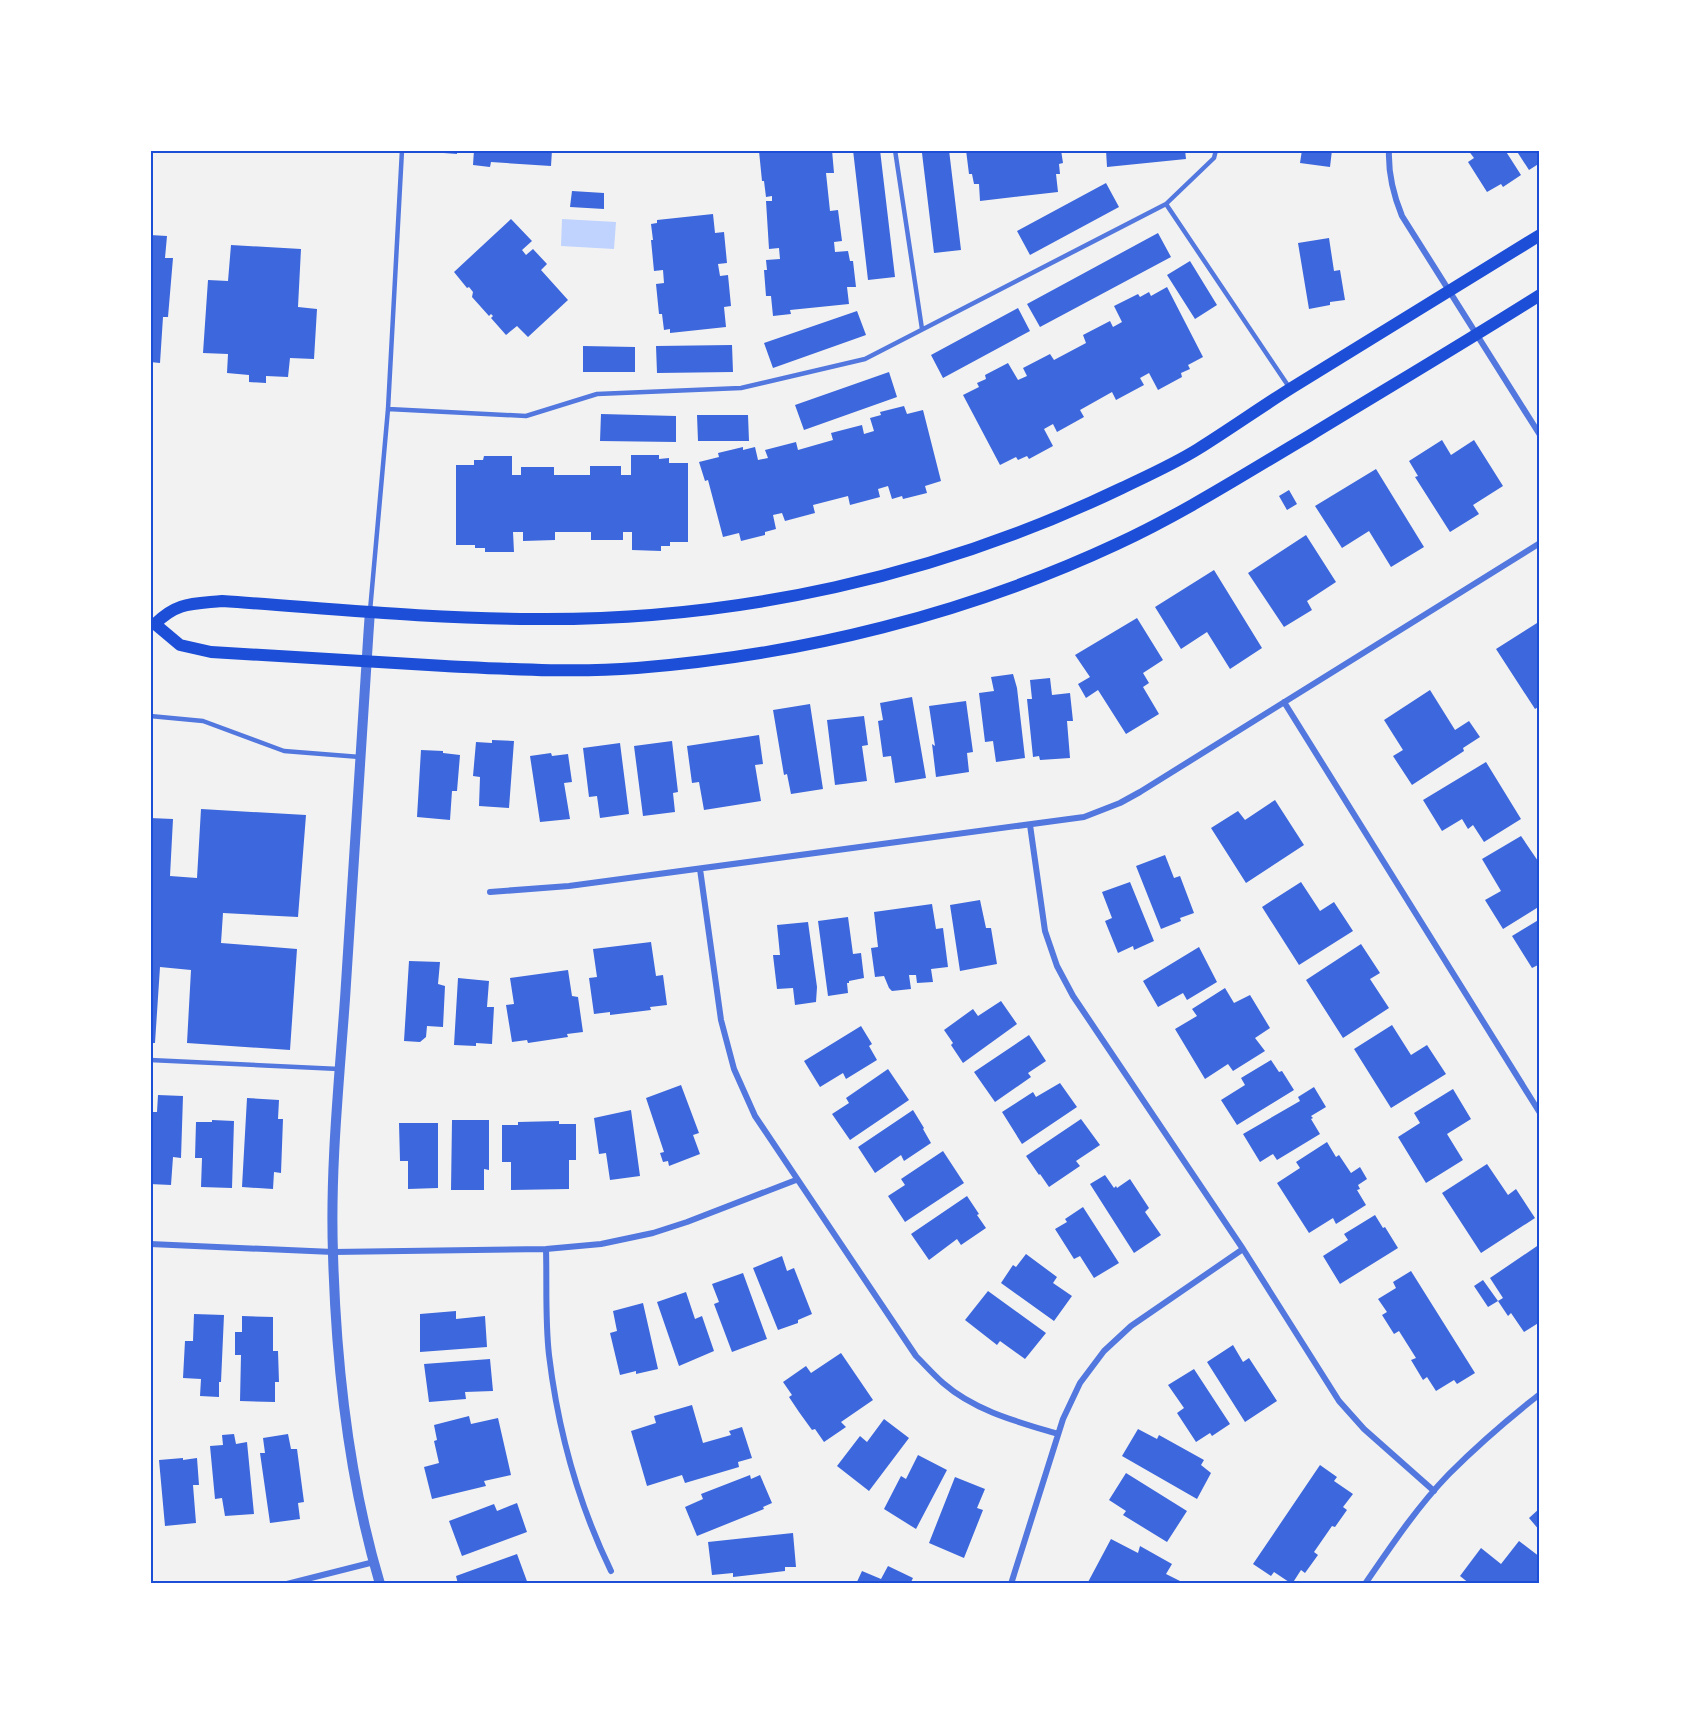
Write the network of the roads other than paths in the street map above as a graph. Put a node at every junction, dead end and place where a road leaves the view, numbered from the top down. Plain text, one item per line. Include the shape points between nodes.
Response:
1 (402, 150) edge
2 (895, 150) edge
3 (1216, 150) edge
4 (1389, 150) edge
5 (1166, 204) junction
6 (1540, 235) edge
7 (1449, 291) junction
8 (1540, 295) edge
9 (922, 329) junction
10 (1476, 335) junction
11 (1290, 389) junction
12 (388, 409) junction
13 (1540, 435) edge
14 (1540, 543) edge
15 (370, 611) junction
16 (152, 624) edge
17 (367, 662) junction
18 (1284, 702) junction
19 (150, 716) edge
20 (360, 757) junction
21 (1030, 825) junction
22 (700, 869) junction
23 (490, 891) dead end
24 (150, 1060) edge
25 (340, 1069) junction
26 (1540, 1113) edge
27 (796, 1180) junction
28 (150, 1244) edge
29 (546, 1249) junction
30 (1243, 1249) junction
31 (333, 1252) junction
32 (1540, 1394) edge
33 (1058, 1434) junction
34 (1434, 1491) junction
35 (374, 1562) junction
36 (611, 1571) dead end
37 (287, 1584) edge
38 (380, 1584) edge
39 (1011, 1584) edge
40 (1365, 1584) edge

1 - 12 lane
2 - 9 lane
3 - 5 lane via 1214,158
4 - 7 street via 1392,190 1402,216
5 - 9 lane
5 - 11 lane
6 - 7 main road
7 - 10 street
7 - 11 main road
8 - 10 main road
9 - 12 lane via 865,359 741,388 597,394 526,416
10 - 13 street
10 - 17 main road via 1179,513 1059,569 955,607 799,647 675,665 575,671
11 - 15 main road via 1194,451 1124,488 1050,521 871,580 701,611 615,617 532,620
12 - 15 lane
14 - 18 street
15 - 16 main road via 222,601 167,611
15 - 17 street
16 - 17 main road via 180,645 211,652
17 - 20 street
18 - 21 street via 1120,803 1084,817
18 - 26 street
19 - 20 lane via 203,721 284,752
20 - 25 street
21 - 22 street
21 - 30 street via 1045,930 1057,966 1073,996
22 - 23 street via 568,886
22 - 27 street via 721,1020 734,1069 755,1116
24 - 25 lane
25 - 31 street
27 - 29 street via 653,1233 601,1244
27 - 33 street via 916,1356 944,1384 977,1406
28 - 31 street
29 - 31 street
29 - 36 street via 549,1353 559,1418 575,1483
30 - 33 street via 1131,1326 1104,1352 1080,1383
30 - 34 street via 1339,1401 1364,1429
31 - 35 street via 337,1344 349,1443
32 - 34 street via 1499,1426
33 - 39 street
34 - 40 street
35 - 37 street
35 - 38 street

